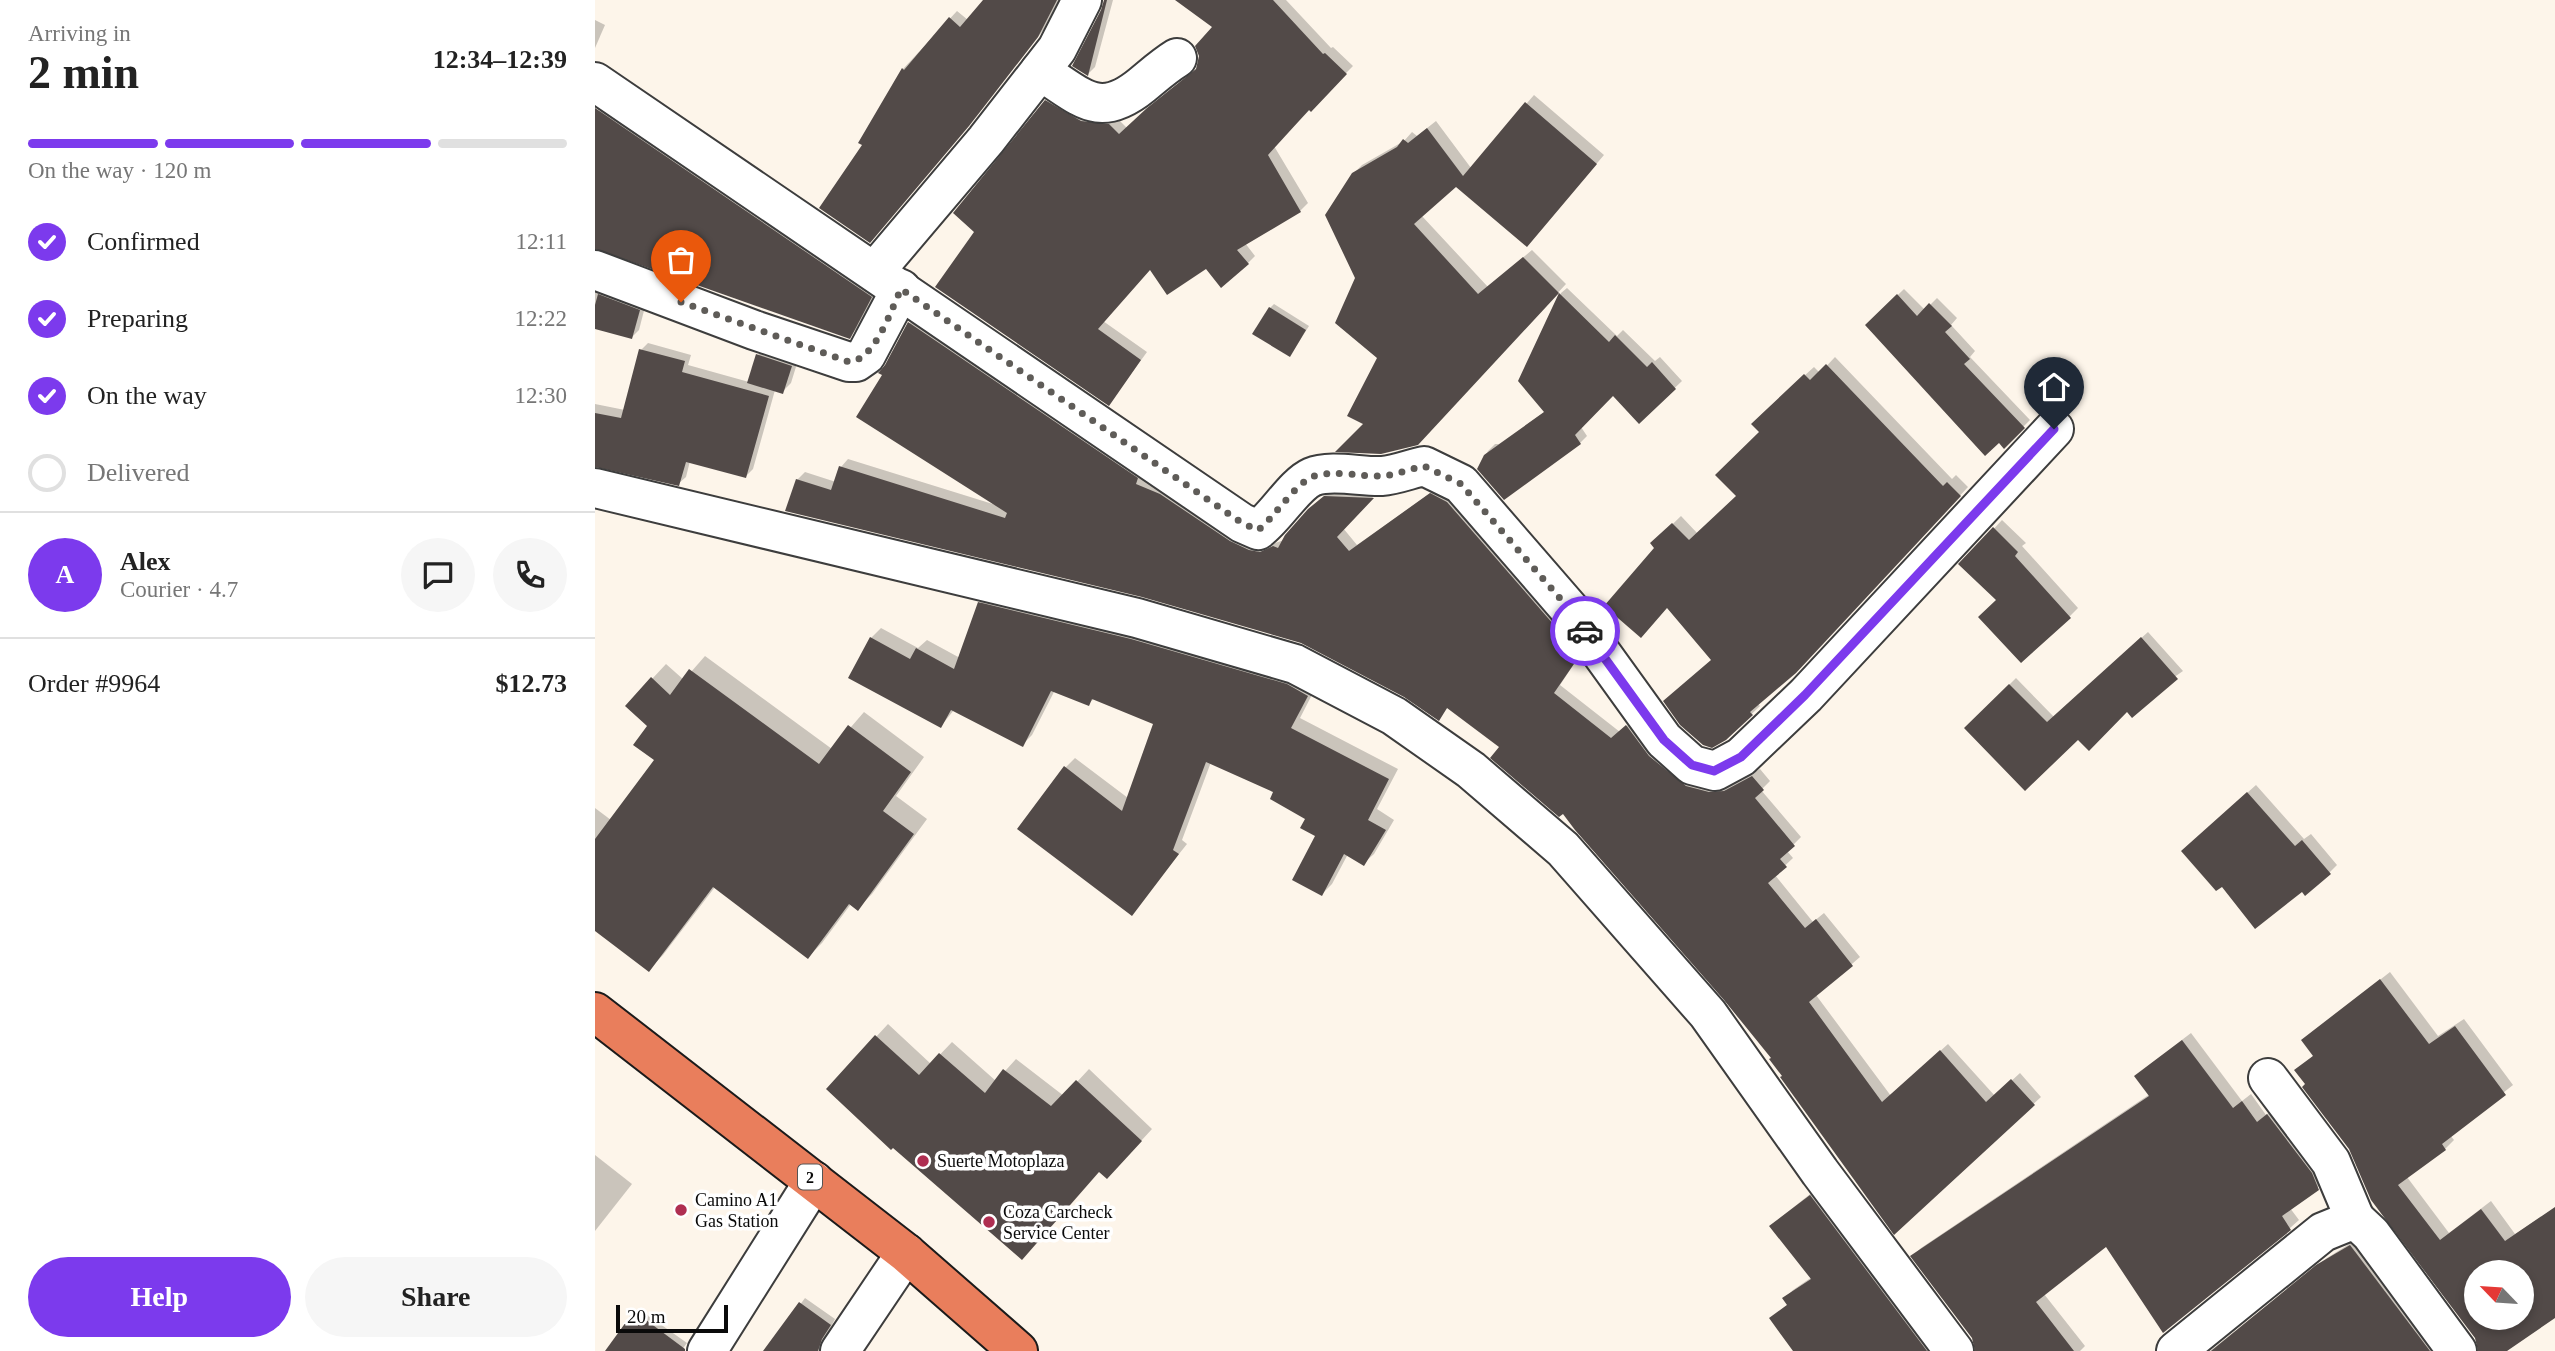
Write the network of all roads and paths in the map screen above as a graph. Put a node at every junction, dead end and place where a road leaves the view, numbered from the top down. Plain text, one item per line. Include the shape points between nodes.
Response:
1 (1082, 0) edge
2 (1177, 58) dead end
3 (1040, 71) junction
4 (595, 82) edge
5 (595, 270) edge
6 (888, 280) junction
7 (2054, 429) dead end
8 (595, 488) edge
9 (595, 1012) edge
10 (2268, 1078) dead end
11 (814, 1181) junction
12 (2355, 1219) junction
13 (905, 1254) junction
14 (707, 1351) edge
15 (840, 1351) edge
16 (1018, 1351) edge
17 (1954, 1351) edge
18 (2176, 1351) edge
19 (2456, 1351) edge

1 - 3 street
2 - 3 street via 1121,101 1102,105
3 - 6 street
4 - 6 street
5 - 6 street via 849,362 863,358 874,344
6 - 7 street via 1258,530 1312,477 1384,476 1424,466 1461,484 1571,611 1664,740 1692,765 1714,771 1741,757 1805,695
8 - 17 street via 1136,618 1295,664 1394,716 1471,770 1563,849 1709,1014
9 - 11 highway, 2
10 - 12 street via 2331,1163
11 - 13 highway, 2
11 - 14 street
12 - 18 street via 2323,1232
12 - 19 street via 2371,1234
13 - 15 street
13 - 16 highway, 2

